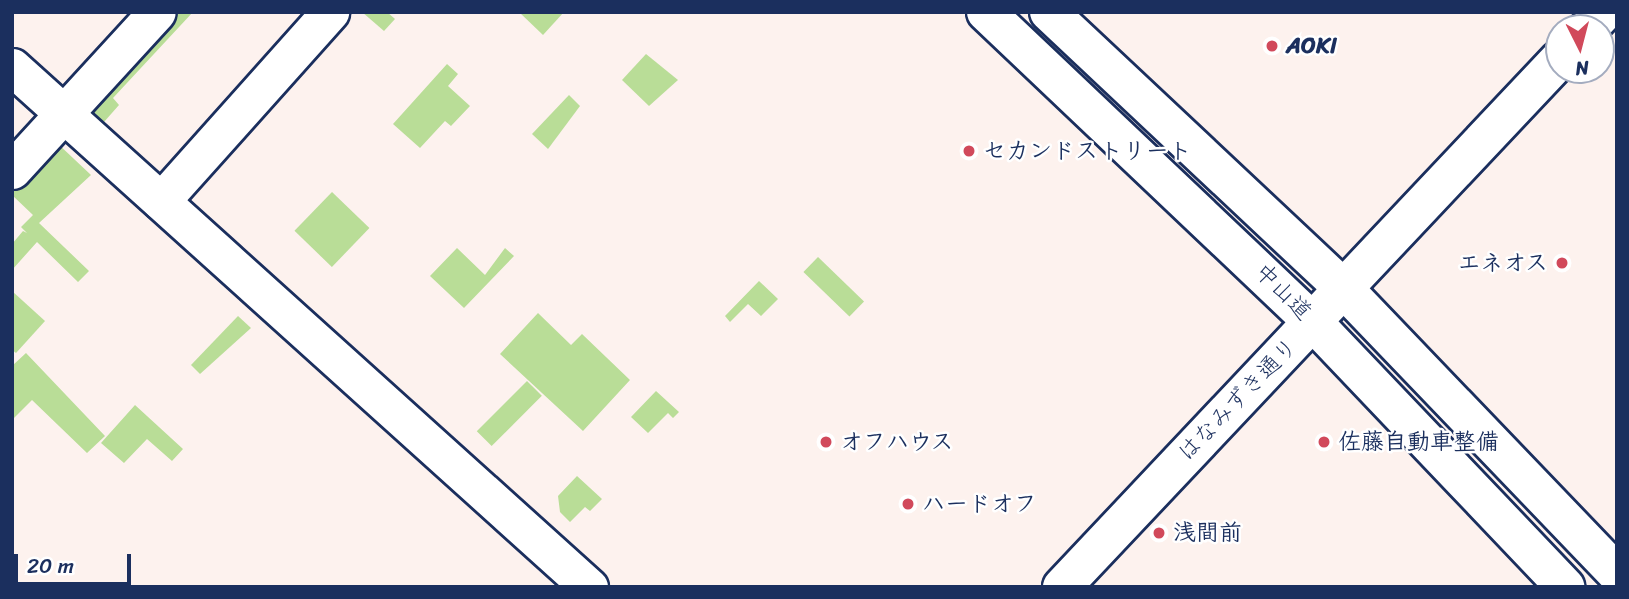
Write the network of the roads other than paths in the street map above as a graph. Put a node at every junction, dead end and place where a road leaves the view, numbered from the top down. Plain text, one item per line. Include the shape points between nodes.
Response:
1 (157, 12) edge
2 (330, 12) edge
3 (986, 12) edge
4 (1049, 12) edge
5 (12, 67) edge
6 (1545, 75) edge
7 (63, 115) junction
8 (12, 170) edge
9 (161, 201) junction
10 (1344, 289) junction
11 (1313, 322) junction
12 (1617, 574) edge
13 (589, 587) edge
14 (1062, 587) edge
15 (1564, 587) edge

1 - 7 street
2 - 9 street
3 - 11 main road, 中山道
4 - 10 main road, 中山道
5 - 7 street
6 - 10 main road, はなみずき通り
7 - 8 street
7 - 9 street
9 - 13 street
10 - 11 main road, はなみずき通り
10 - 12 main road, 中山道
11 - 14 main road, はなみずき通り
11 - 15 main road, 中山道

